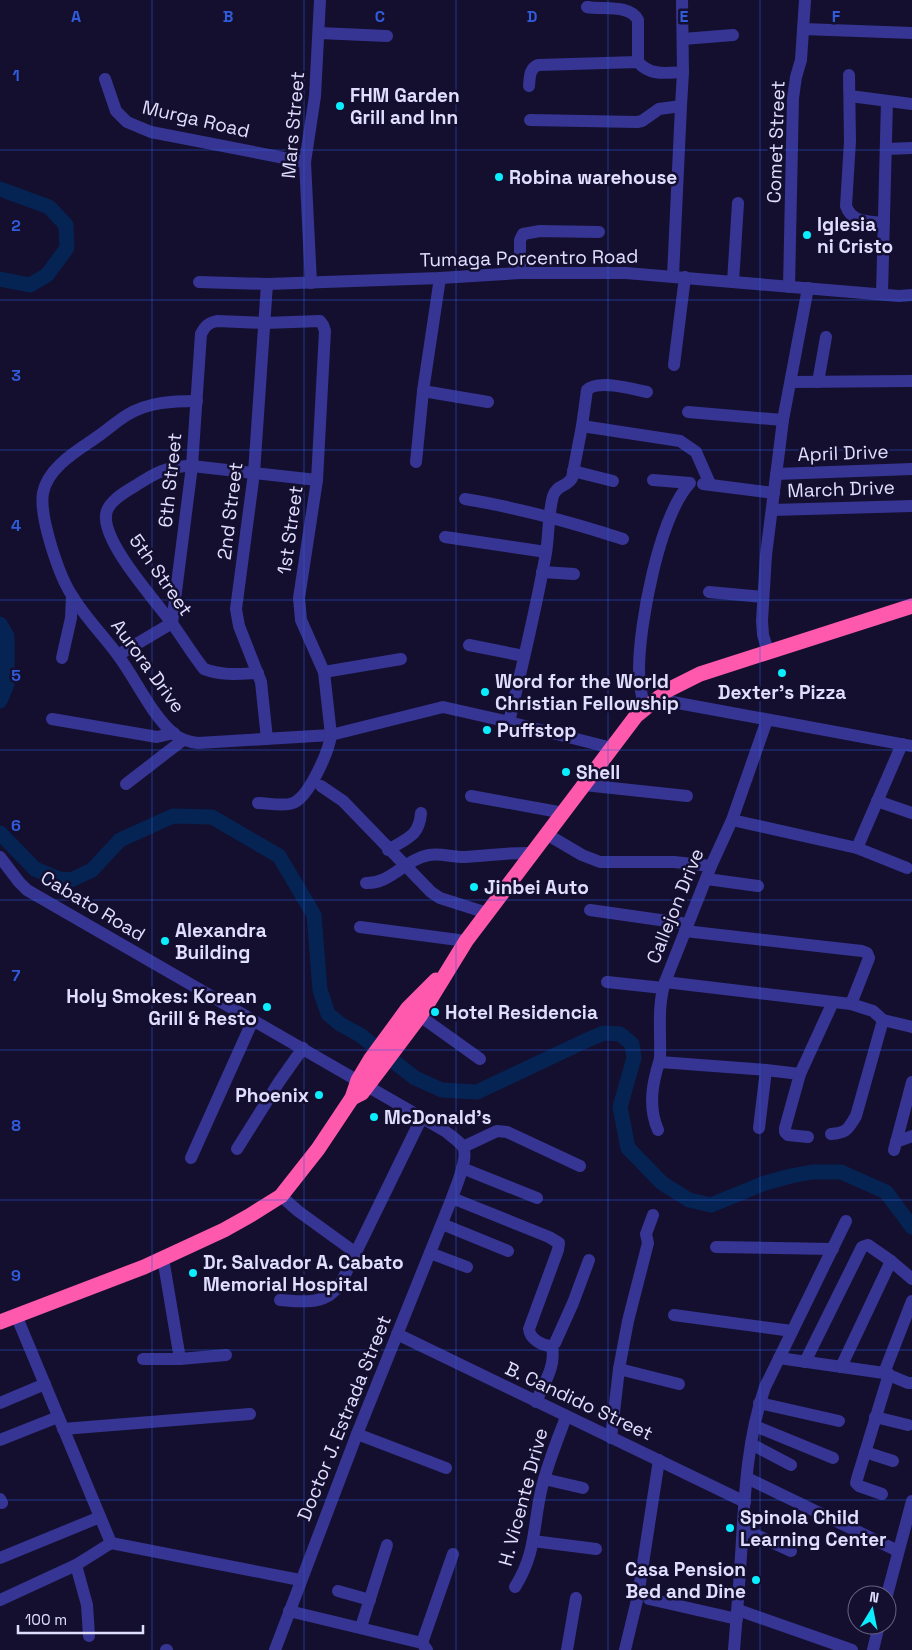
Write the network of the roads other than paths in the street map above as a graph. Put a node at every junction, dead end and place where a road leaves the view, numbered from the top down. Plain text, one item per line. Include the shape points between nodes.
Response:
1 (320, 0) edge
2 (682, 0) edge
3 (805, 0) edge
4 (587, 7) dead end
5 (803, 29) junction
6 (320, 33) junction
7 (912, 33) edge
8 (733, 35) dead end
9 (387, 36) dead end
10 (683, 39) junction
11 (638, 62) junction
12 (683, 72) junction
13 (849, 74) dead end
14 (105, 80) dead end
15 (529, 86) dead end
16 (850, 96) junction
17 (887, 102) junction
18 (912, 104) edge
19 (681, 106) junction
20 (530, 120) dead end
21 (912, 148) edge
22 (886, 149) junction
23 (306, 162) junction
24 (738, 203) dead end
25 (884, 223) junction
26 (599, 232) dead end
27 (520, 273) junction
28 (679, 276) junction
29 (440, 278) junction
30 (199, 282) dead end
31 (733, 282) junction
32 (311, 283) junction
33 (267, 284) junction
34 (789, 287) junction
35 (808, 288) junction
36 (882, 294) junction
37 (912, 295) edge
38 (264, 323) junction
39 (826, 336) dead end
40 (674, 366) dead end
41 (912, 381) edge
42 (791, 382) junction
43 (818, 382) junction
44 (423, 391) junction
45 (647, 392) dead end
46 (197, 401) junction
47 (488, 402) dead end
48 (688, 412) dead end
49 (783, 420) junction
50 (582, 426) junction
51 (416, 462) dead end
52 (192, 466) junction
53 (912, 469) edge
54 (573, 471) junction
55 (254, 473) junction
56 (776, 474) junction
57 (317, 480) junction
58 (653, 480) dead end
59 (613, 481) dead end
60 (690, 483) junction
61 (710, 484) junction
62 (774, 493) junction
63 (465, 499) dead end
64 (912, 506) edge
65 (772, 510) junction
66 (550, 517) junction
67 (445, 537) dead end
68 (623, 539) dead end
69 (546, 552) junction
70 (542, 572) junction
71 (574, 574) dead end
72 (709, 592) dead end
73 (72, 596) junction
74 (763, 597) junction
75 (912, 606) edge
76 (172, 623) junction
77 (469, 645) dead end
78 (768, 651) junction
79 (118, 655) junction
80 (524, 656) junction
81 (62, 658) dead end
82 (401, 659) dead end
83 (324, 672) junction
84 (258, 673) junction
85 (650, 704) junction
86 (52, 719) dead end
87 (767, 720) junction
88 (509, 722) junction
89 (331, 735) junction
90 (178, 736) junction
91 (267, 739) junction
92 (907, 745) edge
93 (612, 748) junction
94 (126, 784) dead end
95 (584, 785) junction
96 (321, 786) dead end
97 (471, 796) dead end
98 (687, 796) dead end
99 (877, 801) junction
100 (258, 803) dead end
101 (421, 813) dead end
102 (564, 813) junction
103 (912, 813) edge
104 (732, 820) junction
105 (548, 835) junction
106 (857, 848) junction
107 (388, 850) junction
108 (533, 853) junction
109 (0, 857) edge
110 (406, 865) junction
111 (711, 866) junction
112 (907, 868) dead end
113 (707, 879) junction
114 (366, 883) dead end
115 (758, 886) dead end
116 (590, 910) dead end
117 (487, 913) junction
118 (360, 927) dead end
119 (686, 927) junction
120 (466, 941) junction
121 (444, 976) junction
122 (607, 982) dead end
123 (664, 985) junction
124 (833, 1002) junction
125 (851, 1004) junction
126 (420, 1016) junction
127 (253, 1020) junction
128 (883, 1020) junction
129 (912, 1027) edge
130 (397, 1035) junction
131 (303, 1048) junction
132 (480, 1060) dead end
133 (660, 1062) junction
134 (766, 1070) junction
135 (800, 1074) junction
136 (912, 1082) edge
137 (363, 1083) junction
138 (422, 1117) junction
139 (759, 1128) dead end
140 (658, 1130) dead end
141 (831, 1134) dead end
142 (912, 1136) edge
143 (808, 1137) dead end
144 (463, 1147) junction
145 (238, 1149) dead end
146 (191, 1158) dead end
147 (580, 1166) dead end
148 (462, 1168) junction
149 (281, 1196) junction
150 (452, 1198) junction
151 (537, 1198) dead end
152 (652, 1215) dead end
153 (846, 1222) dead end
154 (442, 1224) junction
155 (716, 1247) dead end
156 (832, 1249) junction
157 (508, 1251) dead end
158 (356, 1253) junction
159 (430, 1253) junction
160 (163, 1258) junction
161 (589, 1260) dead end
162 (891, 1261) junction
163 (467, 1267) dead end
164 (912, 1279) edge
165 (280, 1300) dead end
166 (912, 1301) edge
167 (674, 1314) dead end
168 (16, 1315) junction
169 (0, 1322) edge
170 (792, 1331) junction
171 (397, 1334) junction
172 (552, 1346) junction
173 (226, 1355) dead end
174 (779, 1358) junction
175 (142, 1359) dead end
176 (180, 1359) junction
177 (806, 1362) junction
178 (841, 1368) junction
179 (619, 1369) junction
180 (886, 1374) junction
181 (912, 1383) edge
182 (45, 1384) junction
183 (679, 1384) dead end
184 (536, 1402) junction
185 (0, 1403) edge
186 (760, 1403) junction
187 (250, 1414) dead end
188 (566, 1417) junction
189 (875, 1417) junction
190 (839, 1421) dead end
191 (61, 1423) junction
192 (908, 1425) dead end
193 (755, 1426) junction
194 (357, 1434) junction
195 (611, 1438) junction
196 (0, 1440) edge
197 (751, 1444) junction
198 (865, 1452) junction
199 (833, 1458) dead end
200 (659, 1460) junction
201 (893, 1461) dead end
202 (791, 1464) dead end
203 (446, 1468) dead end
204 (746, 1478) junction
205 (544, 1479) junction
206 (583, 1488) dead end
207 (882, 1494) dead end
208 (912, 1501) edge
209 (744, 1502) junction
210 (100, 1517) junction
211 (743, 1529) junction
212 (533, 1541) junction
213 (111, 1543) junction
214 (387, 1546) dead end
215 (596, 1549) dead end
216 (791, 1551) dead end
217 (898, 1551) junction
218 (453, 1554) dead end
219 (0, 1558) edge
220 (76, 1565) junction
221 (300, 1580) junction
222 (890, 1585) edge
223 (515, 1588) dead end
224 (338, 1592) dead end
225 (576, 1598) dead end
226 (649, 1599) dead end
227 (0, 1600) edge
228 (370, 1600) junction
229 (289, 1611) junction
230 (737, 1615) junction
231 (361, 1627) junction
232 (877, 1635) edge
233 (90, 1636) dead end
234 (425, 1646) edge
235 (275, 1650) edge
236 (567, 1650) edge
237 (625, 1650) edge
238 (734, 1650) edge
239 (852, 1650) edge
240 (873, 1650) edge

1 - 6 street, Mars Street
2 - 10 street
3 - 5 street, Comet Street
4 - 11 street via 633,12 638,20
5 - 7 street
5 - 34 street, Comet Street via 802,60 793,98
6 - 9 street
6 - 23 street, Mars Street
8 - 10 street
10 - 12 street
11 - 12 street via 652,72
11 - 15 street via 538,65 530,72
12 - 19 street
13 - 16 street
14 - 23 street, Murga Road via 116,111 127,122 151,132
16 - 17 street
16 - 25 street via 846,206 853,217
17 - 18 street
17 - 22 street
19 - 20 street via 659,109 637,122
19 - 28 street
21 - 22 street
22 - 25 street
23 - 32 street, Mars Street
24 - 31 street
25 - 36 street
26 - 27 street via 540,231 523,234 520,240
27 - 28 street, Tumaga Porcentro Road via 626,272
27 - 29 street, Tumaga Porcentro Road
28 - 31 street, Tumaga Porcentro Road
28 - 40 street
29 - 32 street, Tumaga Porcentro Road
29 - 44 street
30 - 33 street, Tumaga Porcentro Road
31 - 34 street, Tumaga Porcentro Road
32 - 33 street, Tumaga Porcentro Road
33 - 38 street, 2nd Street
34 - 35 street, Tumaga Porcentro Road
35 - 36 street, Tumaga Porcentro Road
35 - 42 street
36 - 37 street, Tumaga Porcentro Road
38 - 46 street, 6th Street via 217,321 204,327
38 - 55 street, 2nd Street
38 - 57 street, 1st Street via 315,320 323,325
39 - 43 street
41 - 43 street
42 - 43 street
42 - 49 street
44 - 47 street
44 - 51 street
45 - 50 street via 600,384 591,386 586,394
46 - 52 street, 6th Street
46 - 73 street, Aurora Drive via 149,405 128,414 66,459 48,478 42,506 54,556
48 - 49 street
49 - 56 street
50 - 54 street
50 - 61 street via 680,441 696,452
52 - 55 street, 5th Street
52 - 76 street, 6th Street
52 - 76 street, 5th Street via 175,466 149,477 115,500 106,516 120,554
53 - 56 street, April Drive
54 - 59 street
54 - 66 street via 569,482 556,490
55 - 57 street, 5th Street
55 - 84 street, 2nd Street via 236,609 239,626
56 - 62 street
57 - 83 street, 1st Street via 299,598 301,620
58 - 60 street
60 - 61 street
60 - 85 street via 674,506 643,616 639,671
61 - 62 street
62 - 65 street
63 - 66 street
64 - 65 street, March Drive
65 - 74 street
66 - 68 street
66 - 69 street
67 - 69 street
69 - 70 street
70 - 71 street
70 - 80 street
72 - 74 street
73 - 79 street, Aurora Drive
73 - 81 street via 71,618
74 - 78 street via 762,629
75 - 78 highway
76 - 79 street
76 - 84 street, 5th Street via 204,669 227,675
77 - 80 street
78 - 85 highway via 700,674 668,690
79 - 90 street, Aurora Drive via 156,713
80 - 88 street
82 - 83 street
83 - 89 street, 1st Street
84 - 91 street, 2nd Street via 263,689
85 - 87 street
85 - 93 highway
86 - 90 street via 157,737
87 - 92 street
87 - 104 street, Callejon Drive
88 - 89 street, Aurora Drive via 452,708 436,708
88 - 93 street, Aurora Drive
89 - 91 street, Aurora Drive
89 - 100 street via 323,760 300,799 292,804
90 - 91 street, Aurora Drive via 198,743
90 - 94 street
92 - 99 street
93 - 95 highway
95 - 98 street
95 - 102 highway
96 - 107 street via 343,802
97 - 102 street
99 - 103 street
99 - 106 street
101 - 107 street via 420,825 414,833
102 - 105 highway
104 - 106 street
104 - 111 street, Callejon Drive
105 - 108 highway
105 - 111 street via 600,862 674,862
106 - 112 street
107 - 110 street
108 - 110 street via 428,855
108 - 117 highway
109 - 127 street, Cabato Road via 27,890
110 - 114 street via 385,880
110 - 117 street via 440,898
111 - 113 street, Callejon Drive
113 - 115 street
113 - 119 street, Callejon Drive
116 - 119 street
117 - 120 highway
118 - 120 street
119 - 123 street, Callejon Drive
119 - 125 street via 867,953 869,958
120 - 121 highway
121 - 126 highway
121 - 130 highway via 432,982 414,1002
122 - 123 street
123 - 124 street, Callejon Drive
123 - 133 street via 660,1010
124 - 125 street, Callejon Drive
124 - 135 street
125 - 128 street, Callejon Drive via 873,1011
126 - 130 highway
126 - 132 street
127 - 131 street, Cabato Road
127 - 146 street
128 - 129 street, Callejon Drive
128 - 141 street via 856,1116 848,1129 841,1134
130 - 137 highway
131 - 137 street, Cabato Road
131 - 145 street
133 - 134 street
133 - 140 street via 653,1092 653,1119
134 - 135 street
134 - 139 street
135 - 143 street via 785,1132
136 - 142 street via 895,1146
137 - 138 street
137 - 149 highway
138 - 144 street
138 - 158 street
144 - 147 street via 496,1131 507,1132
144 - 148 street, Doctor J. Estrada Street
148 - 150 street, Doctor J. Estrada Street
148 - 151 street
149 - 158 street
149 - 160 highway via 241,1221
150 - 154 street, Doctor J. Estrada Street
150 - 172 street via 559,1243 528,1328 530,1335 539,1342
152 - 179 street
153 - 156 street
154 - 157 street
154 - 159 street, Doctor J. Estrada Street
155 - 156 street
156 - 170 street
158 - 165 street via 340,1285 328,1296 302,1301
159 - 163 street
159 - 171 street, Doctor J. Estrada Street
160 - 168 highway
160 - 176 street
161 - 172 street
162 - 164 street
162 - 177 street via 868,1245 862,1247
162 - 178 street
166 - 180 street
167 - 170 street
168 - 169 highway
168 - 182 street
170 - 174 street
171 - 184 street, B. Candido Street
171 - 194 street, Doctor J. Estrada Street
172 - 184 street via 553,1364
173 - 176 street
174 - 177 street
174 - 186 street
175 - 176 street
177 - 178 street
178 - 180 street
179 - 183 street
179 - 195 street
180 - 181 street
180 - 189 street
182 - 185 street
182 - 191 street
184 - 188 street, B. Candido Street
186 - 190 street
186 - 193 street
187 - 191 street
188 - 195 street, B. Candido Street
188 - 205 street, H. Vicente Drive
189 - 192 street
189 - 198 street
191 - 196 street
191 - 210 street
193 - 197 street
193 - 199 street
194 - 203 street
194 - 221 street, Doctor J. Estrada Street
195 - 200 street, B. Candido Street
197 - 202 street
197 - 204 street
198 - 201 street
198 - 207 street via 856,1483
200 - 209 street, B. Candido Street
200 - 237 street via 638,1596
204 - 209 street
204 - 217 street
205 - 206 street
205 - 212 street, H. Vicente Drive
208 - 217 street
209 - 211 street
210 - 213 street
210 - 219 street
211 - 216 street
211 - 230 street
212 - 215 street
212 - 223 street, H. Vicente Drive via 525,1572
213 - 220 street
213 - 221 street
214 - 228 street
217 - 222 street
218 - 234 street
220 - 227 street
220 - 233 street via 87,1605
221 - 229 street, Doctor J. Estrada Street
224 - 228 street
225 - 236 street
226 - 230 street
228 - 231 street
229 - 231 street
229 - 235 street, Doctor J. Estrada Street
230 - 238 street
230 - 239 street
231 - 234 street
232 - 240 street

